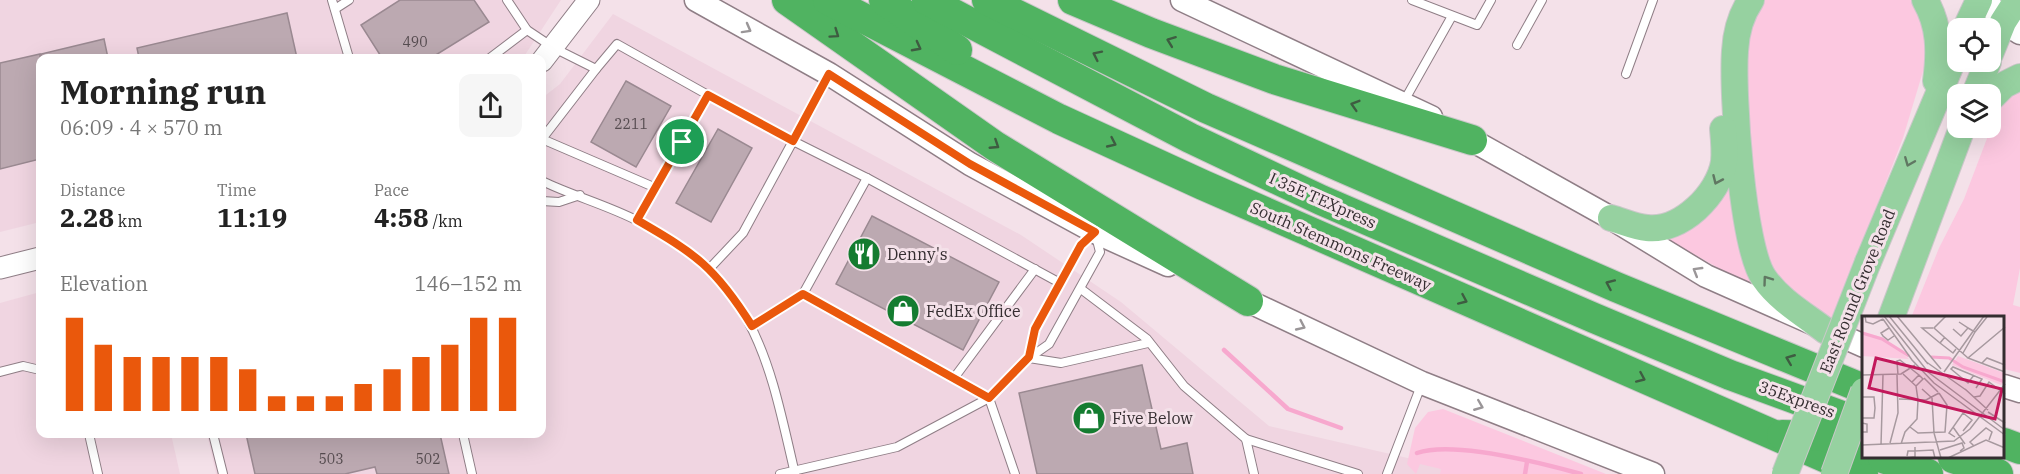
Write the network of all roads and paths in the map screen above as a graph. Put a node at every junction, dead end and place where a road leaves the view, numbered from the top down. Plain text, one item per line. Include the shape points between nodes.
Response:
1 (349, 0) edge
2 (507, 0) edge
3 (589, 0) edge
4 (696, 0) edge
5 (787, 0) edge
6 (828, 0) edge
7 (884, 0) edge
8 (927, 0) edge
9 (987, 0) edge
10 (1073, 0) edge
11 (1412, 0) edge
12 (1491, 0) edge
13 (1542, 0) edge
14 (1653, 0) edge
15 (1734, 0) edge
16 (1751, 0) edge
17 (1925, 0) edge
18 (1979, 0) edge
19 (1986, 0) edge
20 (2017, 0) edge
21 (1193, 2) edge
22 (333, 4) edge
23 (1452, 16) junction
24 (1971, 18) edge
25 (2012, 28) edge
26 (527, 30) junction
27 (2001, 41) edge
28 (1517, 45) dead end
29 (348, 54) edge
30 (495, 54) edge
31 (548, 55) edge
32 (596, 69) junction
33 (1947, 72) edge
34 (829, 74) junction
35 (1626, 74) dead end
36 (2020, 77) edge
37 (2001, 88) edge
38 (708, 95) junction
39 (1403, 103) junction
40 (1206, 108) junction
41 (1931, 108) junction
42 (1059, 119) junction
43 (546, 134) edge
44 (1958, 138) edge
45 (1975, 138) edge
46 (1472, 140) junction
47 (546, 141) edge
48 (793, 141) junction
49 (867, 178) junction
50 (546, 182) edge
51 (656, 188) junction
52 (580, 195) junction
53 (546, 201) edge
54 (1611, 218) junction
55 (637, 220) junction
56 (1924, 228) junction
57 (1095, 232) junction
58 (36, 259) edge
59 (0, 268) edge
60 (710, 268) junction
61 (1035, 270) junction
62 (1060, 283) junction
63 (1081, 289) junction
64 (803, 294) junction
65 (1248, 301) junction
66 (1892, 316) edge
67 (752, 326) junction
68 (1826, 331) junction
69 (1148, 343) junction
70 (1862, 345) edge
71 (1029, 357) junction
72 (36, 369) edge
73 (0, 372) edge
74 (1730, 375) junction
75 (954, 378) junction
76 (1422, 383) junction
77 (2005, 386) edge
78 (1862, 389) edge
79 (2020, 391) edge
80 (1862, 396) edge
81 (989, 398) junction
82 (1862, 423) edge
83 (1770, 435) junction
84 (2005, 436) edge
85 (90, 438) edge
86 (214, 438) edge
87 (464, 438) edge
88 (1246, 439) junction
89 (2020, 441) edge
90 (2005, 443) edge
91 (1862, 449) edge
92 (2020, 449) edge
93 (1886, 459) edge
94 (1956, 459) edge
95 (795, 472) edge
96 (98, 474) edge
97 (223, 474) edge
98 (472, 474) edge
99 (780, 474) edge
100 (1016, 474) edge
101 (1254, 474) edge
102 (1358, 474) edge
103 (1387, 474) edge
104 (1652, 474) edge
105 (1785, 474) edge
106 (1834, 474) edge
107 (1863, 474) edge
108 (1928, 474) edge
109 (1998, 474) edge

1 - 22 lane
2 - 26 lane
3 - 31 street
4 -> 34 main road
5 -> 65 highway via 995,146
6 -> 42 highway, South Stemmons Freeway
7 - 42 highway
8 - 74 highway, I 35E TEXpress via 1190,138 1311,195
40 -> 9 highway
46 -> 10 highway via 1274,79
11 - 23 lane
12 - 23 lane via 1477,25
13 - 28 lane
14 - 35 lane
15 -> 54 main road via 1717,59 1724,162 1712,190 1693,212 1671,224 1649,229
68 -> 16 main road via 1782,298 1763,277 1753,256 1737,117 1735,51 1741,15
17 - 41 main road via 1934,19 1939,47
18 - 24 main road
19 - 25 main road
20 - 25 main road
21 - 39 main road
22 - 29 lane
23 - 39 lane
25 - 27 main road
26 - 30 lane
26 - 31 lane
31 - 32 lane
32 - 38 lane via 617,44
32 - 43 lane
33 - 41 main road
34 - 48 lane
34 - 57 main road via 970,164
36 - 37 main road
38 - 48 lane
38 - 51 lane
39 - 46 main road
40 - 74 highway
78 -> 40 highway via 1616,287
41 -> 105 main road, East Round Grove Road, bridge
42 -> 83 highway, South Stemmons Freeway
44 - 56 main road
45 - 56 main road via 1946,208
46 - 54 main road
47 - 51 lane
48 - 49 lane
48 - 60 lane via 743,233
49 - 61 lane
49 - 64 lane
50 - 52 lane
51 - 55 lane
52 - 53 lane via 559,202
52 - 55 lane via 583,200
68 -> 54 main road via 1706,276
55 - 60 lane
56 - 66 main road
57 - 62 lane via 1081,245
57 - 63 lane via 1100,252
57 - 65 main road
58 - 59 street
60 - 67 lane
61 - 62 lane
61 - 75 lane
62 - 71 lane via 1035,329
63 - 69 lane
63 - 71 lane via 1049,344
64 - 67 lane
64 - 75 lane
65 -> 76 main road
67 - 95 lane via 772,376
68 - 70 main road
69 - 71 lane via 1061,363
69 - 88 lane via 1184,386
71 - 81 lane
72 - 73 lane via 22,366
74 - 82 highway, 35Express
75 - 81 lane
76 - 103 lane
76 -> 104 main road
77 - 79 main road
80 - 106 main road, bridge
81 - 95 lane via 897,447
81 - 100 lane
83 - 91 highway via 1824,436
83 - 107 highway, South Stemmons Freeway
84 - 89 highway
85 - 96 lane
86 - 97 lane
87 - 98 lane
88 - 101 lane
88 - 102 lane
90 - 92 highway
93 - 108 highway
94 - 109 highway
95 - 99 lane

